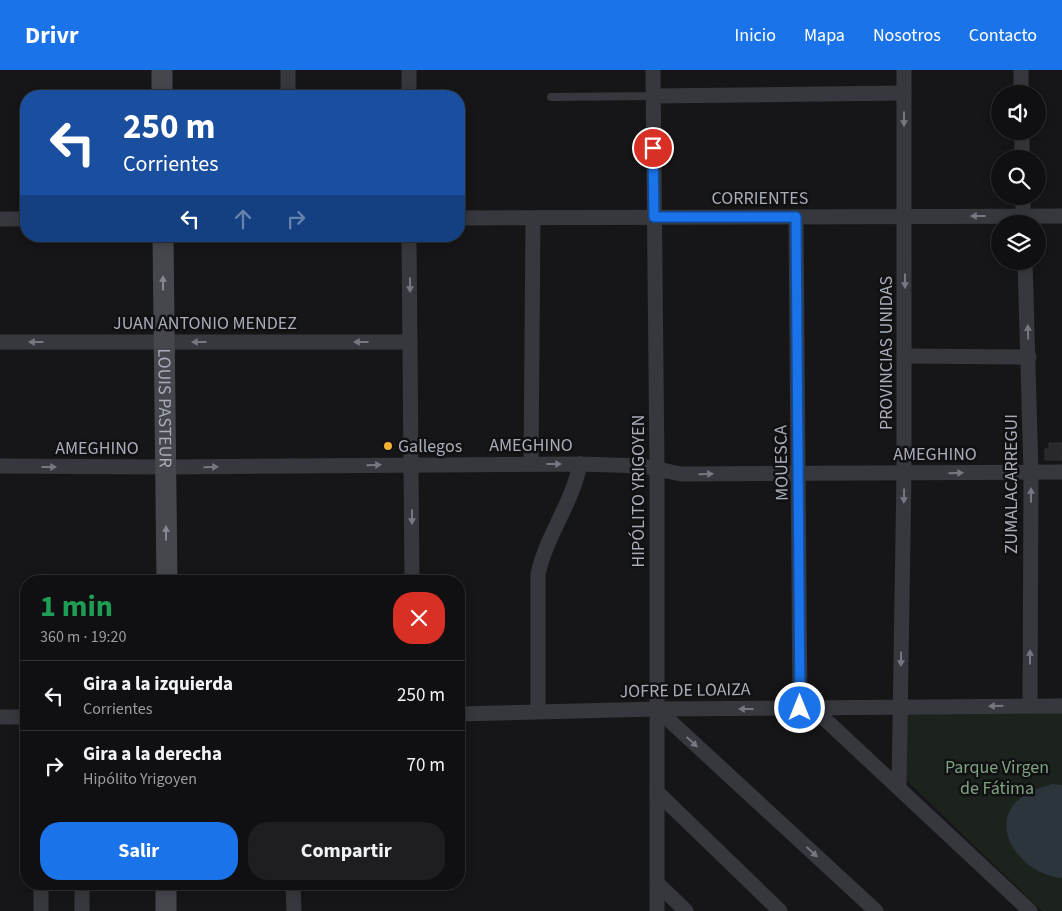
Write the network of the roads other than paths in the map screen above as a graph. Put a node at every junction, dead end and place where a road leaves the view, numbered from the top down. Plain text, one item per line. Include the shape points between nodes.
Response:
1 (162, 70) edge
2 (288, 70) edge
3 (409, 70) edge
4 (653, 70) edge
5 (904, 70) edge
6 (1020, 70) edge
7 (1021, 85) edge
8 (162, 90) edge
9 (288, 90) edge
10 (409, 90) edge
11 (904, 93) junction
12 (653, 96) junction
13 (551, 97) dead end
14 (1062, 216) edge
15 (654, 217) junction
16 (796, 217) junction
17 (905, 217) junction
18 (465, 218) edge
19 (1046, 218) edge
20 (0, 219) edge
21 (20, 219) edge
22 (532, 219) junction
23 (991, 219) edge
24 (163, 242) edge
25 (409, 242) edge
26 (1025, 270) edge
27 (0, 342) edge
28 (163, 342) junction
29 (410, 342) junction
30 (904, 356) junction
31 (1029, 357) junction
32 (531, 464) junction
33 (580, 464) junction
34 (412, 465) junction
35 (0, 466) edge
36 (166, 468) junction
37 (657, 469) junction
38 (1031, 472) junction
39 (1062, 472) edge
40 (800, 473) junction
41 (904, 473) junction
42 (167, 575) edge
43 (412, 575) edge
44 (1030, 706) junction
45 (1062, 706) edge
46 (807, 708) junction
47 (901, 708) junction
48 (657, 709) junction
49 (538, 711) junction
50 (465, 714) edge
51 (0, 717) edge
52 (20, 718) edge
53 (899, 787) junction
54 (657, 792) junction
55 (658, 884) junction
56 (41, 890) edge
57 (82, 890) edge
58 (166, 890) edge
59 (293, 890) edge
60 (866, 908) edge
61 (41, 911) edge
62 (82, 911) edge
63 (166, 911) edge
64 (294, 911) edge
65 (657, 911) edge
66 (686, 911) edge
67 (780, 911) edge
68 (1030, 911) edge

1 - 8 street
2 - 9 street
3 - 10 street
4 - 12 street, HIPÓLITO YRIGOYEN
5 - 11 street, PROVINCIAS UNIDAS
6 - 7 street
11 - 12 street
11 -> 17 street, PROVINCIAS UNIDAS
12 - 13 lane
12 - 15 street, HIPÓLITO YRIGOYEN
14 - 19 street, CORRIENTES
15 - 16 street, CORRIENTES
15 - 22 street, CORRIENTES
15 - 37 street, HIPÓLITO YRIGOYEN
16 - 17 street, CORRIENTES
16 - 40 street, MOUESCA
23 -> 17 street, CORRIENTES
17 -> 30 street, PROVINCIAS UNIDAS
18 - 22 street, CORRIENTES
20 - 21 street
22 - 32 street
28 -> 24 street, LOUIS PASTEUR
25 -> 29 street
31 -> 26 street, ZUMALACARREGUI
28 -> 27 street, JUAN ANTONIO MENDEZ
29 -> 28 street, JUAN ANTONIO MENDEZ
28 - 36 street, LOUIS PASTEUR
29 - 34 street
30 - 31 street
30 - 41 street, PROVINCIAS UNIDAS
31 - 38 street, ZUMALACARREGUI
32 -> 33 street, AMEGHINO
32 - 34 street, AMEGHINO
33 - 37 street, AMEGHINO
33 - 49 street via 572,494 542,556 538,574
36 -> 34 street, AMEGHINO
34 -> 43 street
35 -> 36 street, AMEGHINO
42 -> 36 street, LOUIS PASTEUR
37 -> 40 street, AMEGHINO via 681,474
37 - 48 street, HIPÓLITO YRIGOYEN
38 - 39 street, AMEGHINO
41 -> 38 street, AMEGHINO
44 -> 38 street, ZUMALACARREGUI
40 - 41 street, AMEGHINO
40 - 46 street, MOUESCA
41 -> 47 street, PROVINCIAS UNIDAS
44 - 45 street, JOFRE DE LOAIZA
44 -> 47 street, JOFRE DE LOAIZA
46 - 47 street, JOFRE DE LOAIZA
46 -> 48 street, JOFRE DE LOAIZA
46 - 53 street
47 - 53 street, PROVINCIAS UNIDAS
48 - 49 street, JOFRE DE LOAIZA
48 - 54 street, HIPÓLITO YRIGOYEN
48 -> 60 street
49 - 50 street, JOFRE DE LOAIZA
51 - 52 street
53 - 68 street
54 - 55 street, HIPÓLITO YRIGOYEN
54 - 67 street
55 - 65 street, HIPÓLITO YRIGOYEN
55 - 66 street
56 - 61 street
57 - 62 street
58 - 63 street
59 - 64 street

